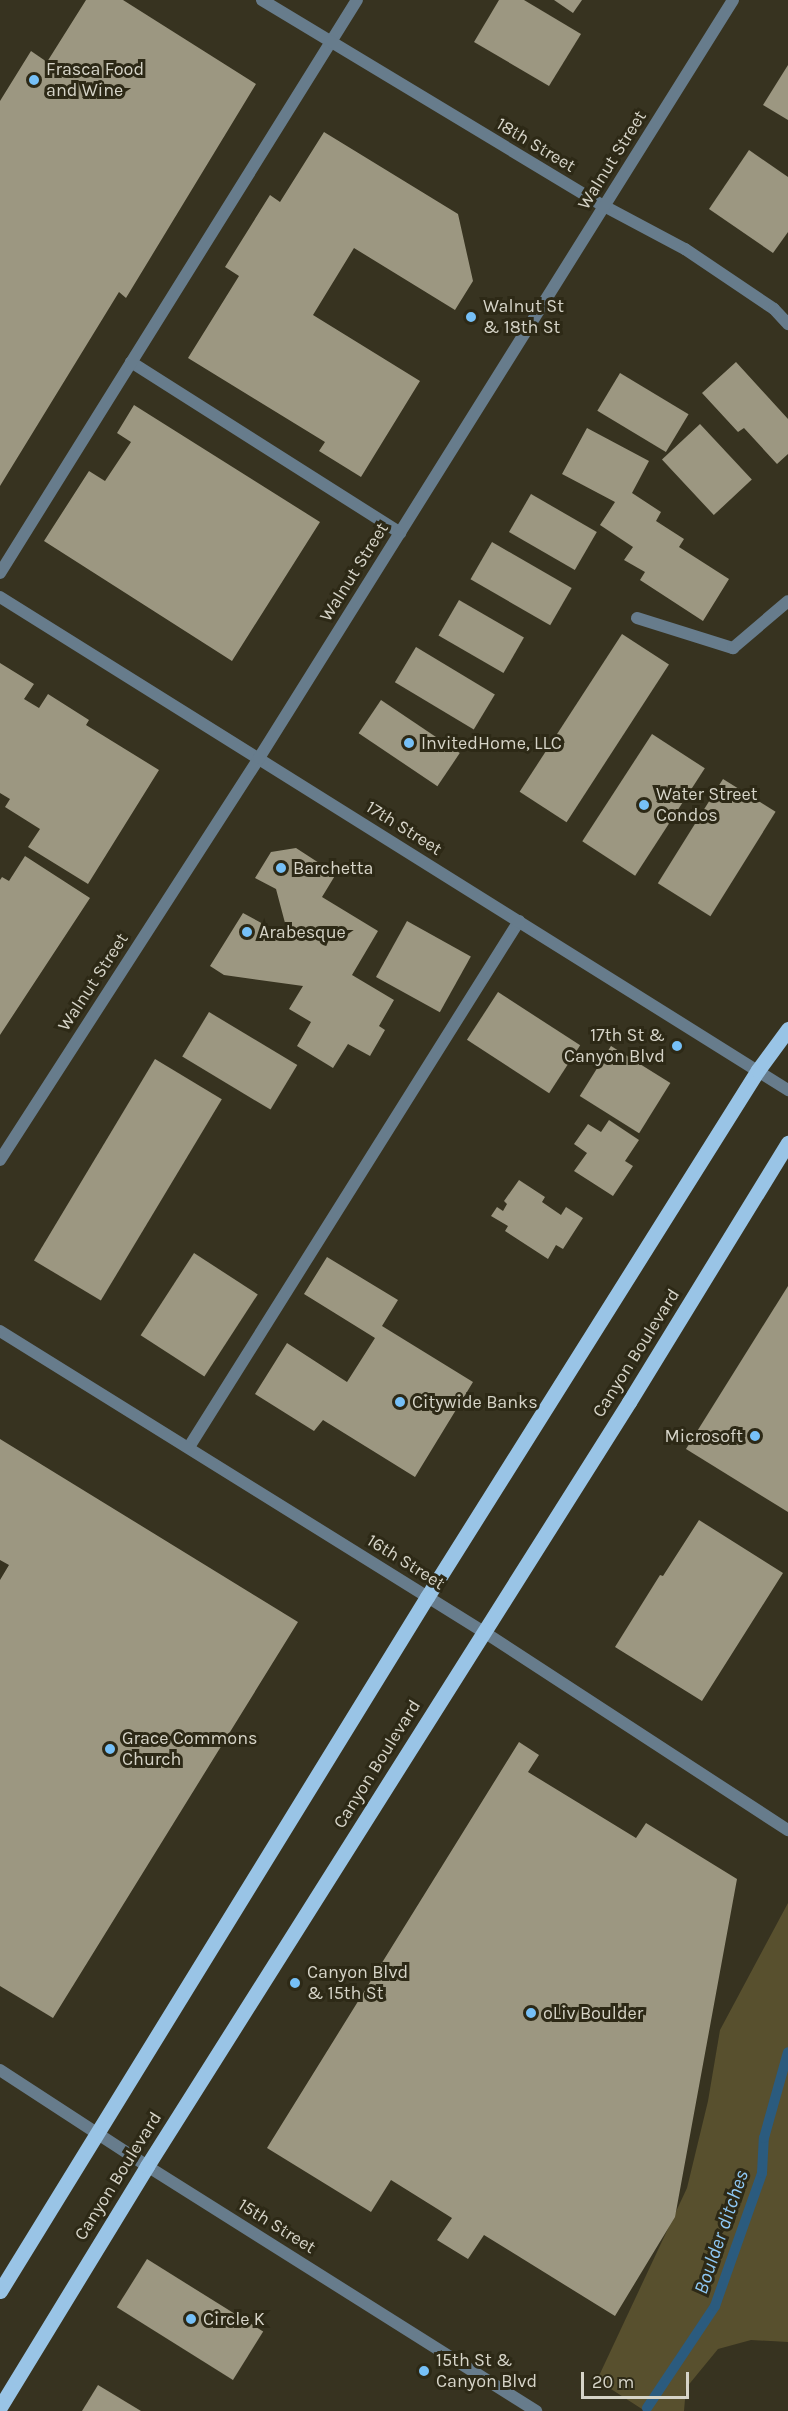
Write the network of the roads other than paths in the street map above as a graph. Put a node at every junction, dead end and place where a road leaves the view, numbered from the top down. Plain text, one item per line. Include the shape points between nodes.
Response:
1 (262, 0) edge
2 (357, 0) edge
3 (733, 0) edge
4 (331, 41) junction
5 (604, 206) junction
6 (788, 324) edge
7 (131, 362) junction
8 (400, 533) junction
9 (0, 573) edge
10 (0, 597) edge
11 (788, 601) edge
12 (637, 618) dead end
13 (259, 758) junction
14 (519, 921) junction
15 (788, 1029) edge
16 (758, 1070) junction
17 (788, 1090) edge
18 (788, 1143) edge
19 (0, 1160) edge
20 (0, 1331) edge
21 (189, 1447) junction
22 (427, 1597) junction
23 (484, 1632) junction
24 (788, 1830) edge
25 (0, 2070) edge
26 (98, 2134) junction
27 (147, 2166) junction
28 (0, 2291) edge
29 (0, 2407) edge
30 (536, 2411) edge

1 - 4 street, 18th Street
2 - 4 street
3 - 5 street, Walnut Street
4 - 5 street, 18th Street
4 - 7 street
5 - 6 street, 18th Street via 685,249 774,309
5 - 8 street, Walnut Street
7 - 8 street
7 - 9 street
8 - 13 street, Walnut Street
10 - 13 street, 17th Street
11 - 12 street via 733,648
13 - 14 street, 17th Street
13 - 19 street, Walnut Street
14 - 16 street, 17th Street
14 - 21 street
15 - 16 main road
16 - 17 street, 17th Street
16 - 22 main road
18 - 23 main road, Canyon Boulevard
20 - 21 street, 16th Street
21 - 22 street, 16th Street
22 - 23 street, 16th Street
22 - 26 main road
23 - 24 street, 16th Street
23 - 27 main road, Canyon Boulevard
25 - 26 street, 15th Street
26 - 27 street, 15th Street
26 - 28 main road
27 - 29 main road, Canyon Boulevard
27 - 30 street, 15th Street

